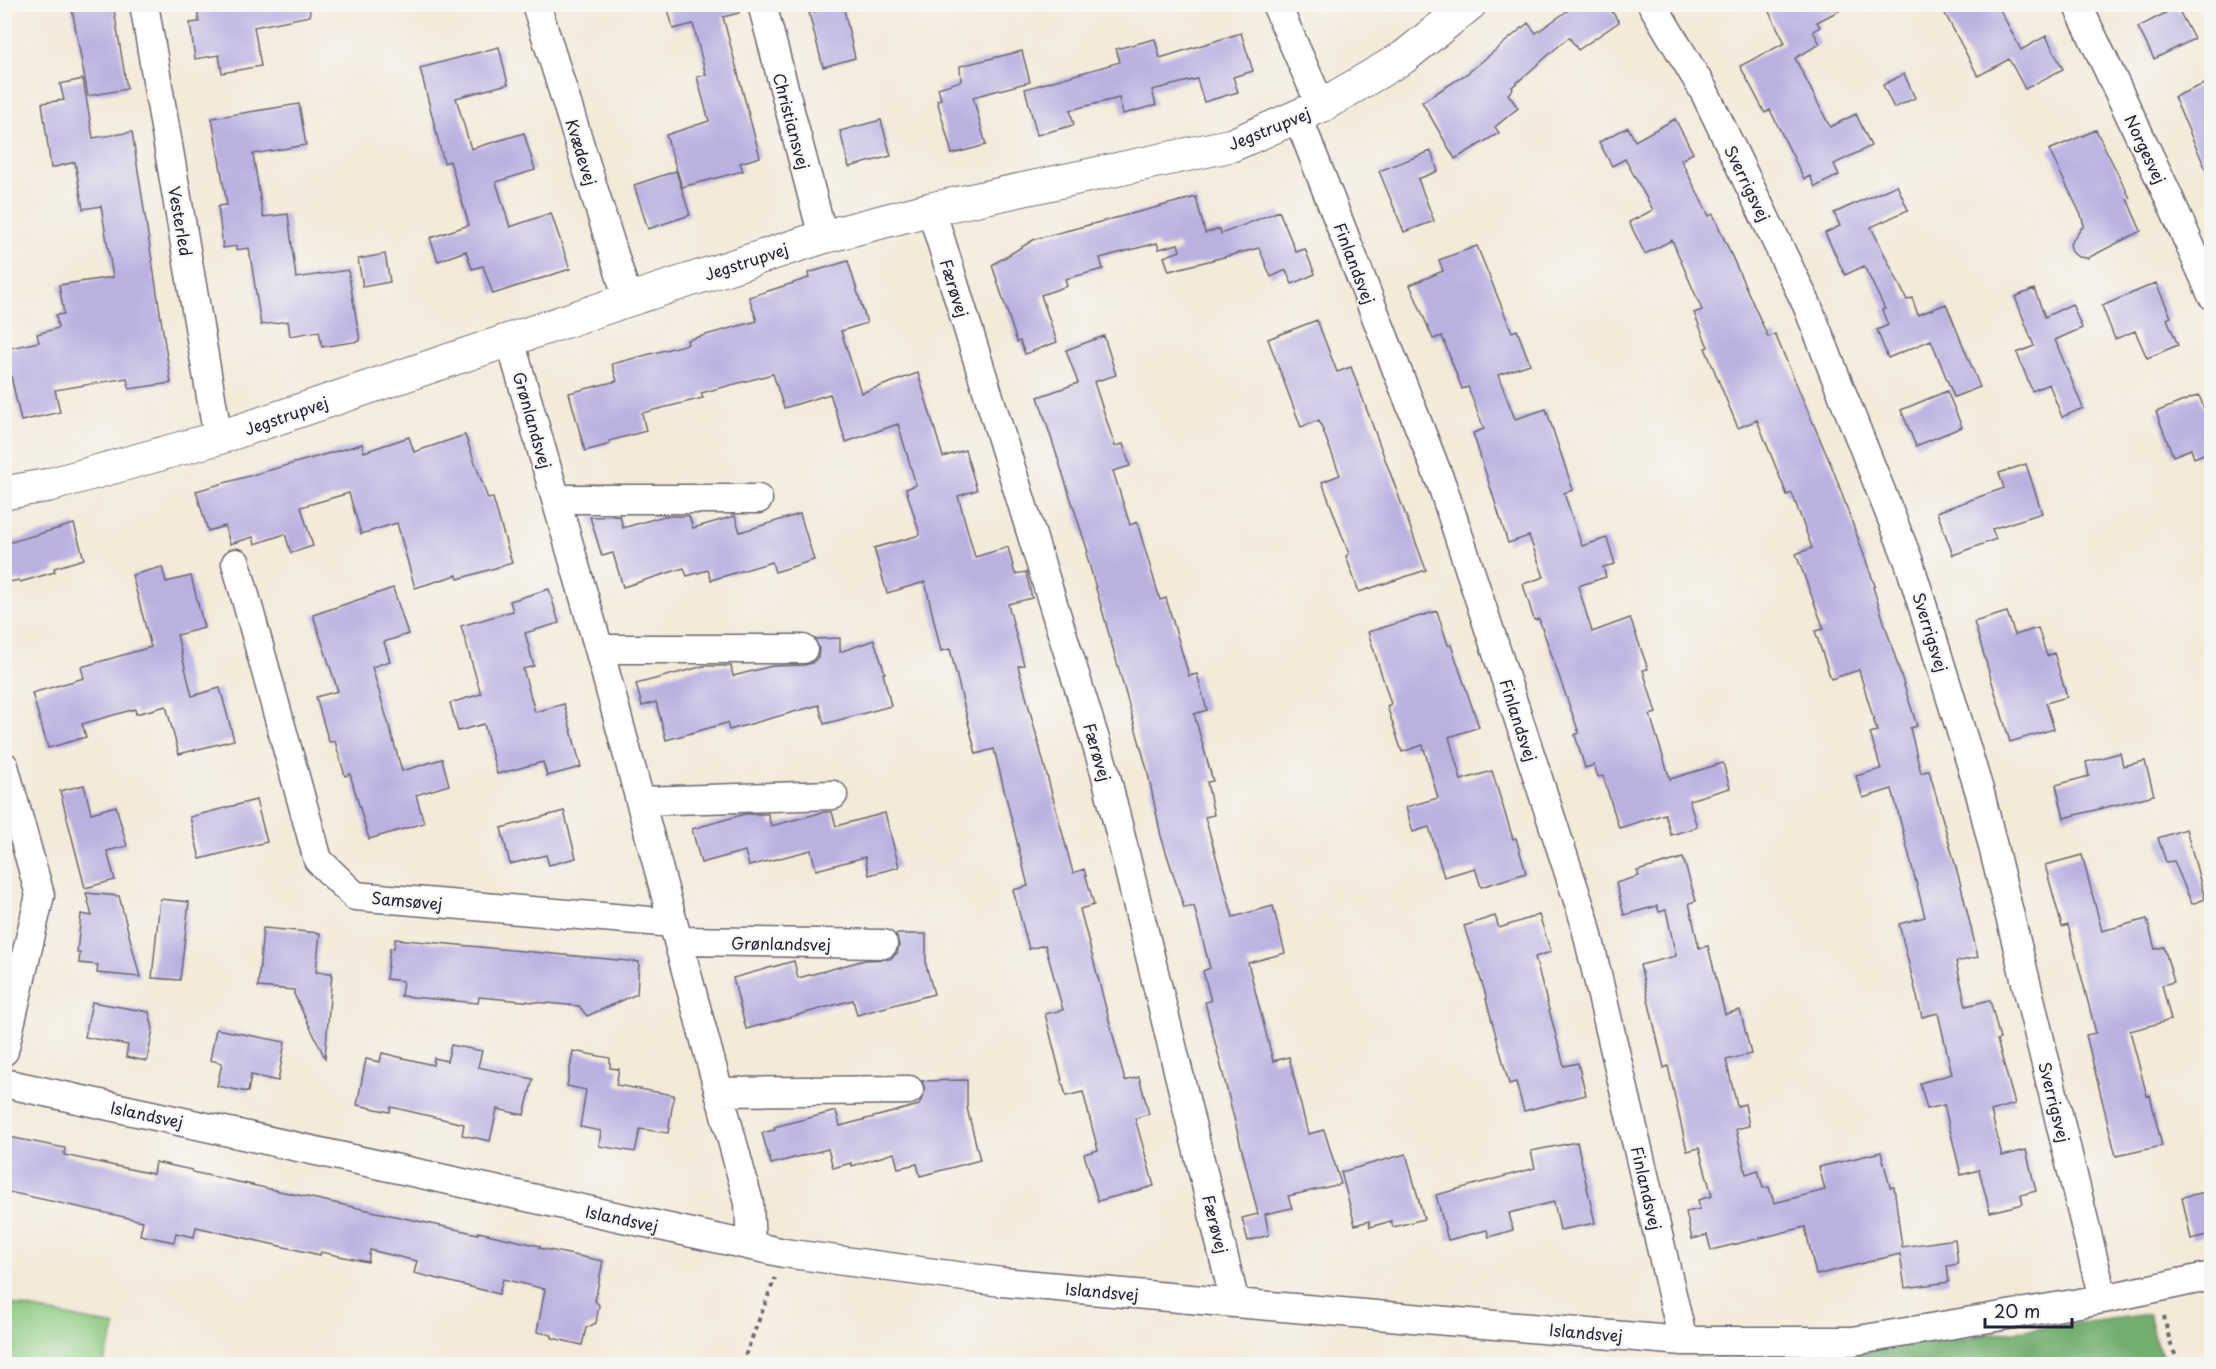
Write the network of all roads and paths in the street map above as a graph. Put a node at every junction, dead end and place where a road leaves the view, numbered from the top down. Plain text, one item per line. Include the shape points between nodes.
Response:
1 (144, 4) edge
2 (536, 4) edge
3 (762, 4) edge
4 (1276, 4) edge
5 (1470, 4) edge
6 (1652, 4) edge
7 (2077, 4) edge
8 (1310, 112) junction
9 (931, 209) junction
10 (823, 237) junction
11 (2211, 295) edge
12 (628, 300) junction
13 (510, 340) junction
14 (218, 438) junction
15 (4, 493) edge
16 (556, 499) junction
17 (758, 499) dead end
18 (236, 563) dead end
19 (803, 649) dead end
20 (599, 650) junction
21 (4, 766) edge
22 (833, 795) dead end
23 (640, 801) junction
24 (676, 932) junction
25 (883, 944) dead end
26 (4, 1052) edge
27 (4, 1083) edge
28 (909, 1090) dead end
29 (719, 1092) junction
30 (751, 1246) junction
31 (784, 1253) junction
32 (2211, 1276) edge
33 (2157, 1287) junction
34 (2103, 1299) junction
35 (1235, 1303) junction
36 (1683, 1341) junction
37 (742, 1365) edge
38 (2183, 1365) edge

1 - 14 street, Vesterled
2 - 12 street, Kvædevej
3 - 10 street, Christiansvej
4 - 8 street, Finlandsvej
5 - 8 street, Jegstrupvej via 1404,57
6 - 34 street, Sverrigsvej via 1704,91 1807,304 1910,562 1980,793
7 - 11 street, Norgesvej
8 - 9 street, Jegstrupvej via 1232,145
8 - 36 street, Finlandsvej via 1443,488 1584,919
9 - 10 street, Jegstrupvej
9 - 35 street, Færøvej via 1105,772
10 - 12 street, Jegstrupvej
12 - 13 street, Jegstrupvej
13 - 14 street, Jegstrupvej
13 - 16 street, Grønlandsvej
14 - 15 street, Jegstrupvej via 49,485
16 - 17 street
16 - 20 street, Grønlandsvej
18 - 24 street, Samsøvej via 318,860 355,896
19 - 20 street
20 - 23 street, Grønlandsvej
21 - 26 street via 40,895
22 - 23 street
23 - 24 street, Grønlandsvej
24 - 25 street, Grønlandsvej
24 - 29 street, Grønlandsvej
27 - 30 street, Islandsvej
28 - 29 street
29 - 30 street, Grønlandsvej via 749,1203
30 - 31 street, Islandsvej
31 - 35 street, Islandsvej via 1002,1282
31 - 37 path
32 - 33 street, Islandsvej
33 - 34 street, Islandsvej
33 - 38 path via 2171,1346
34 - 36 street, Islandsvej via 1853,1341
35 - 36 street, Islandsvej

